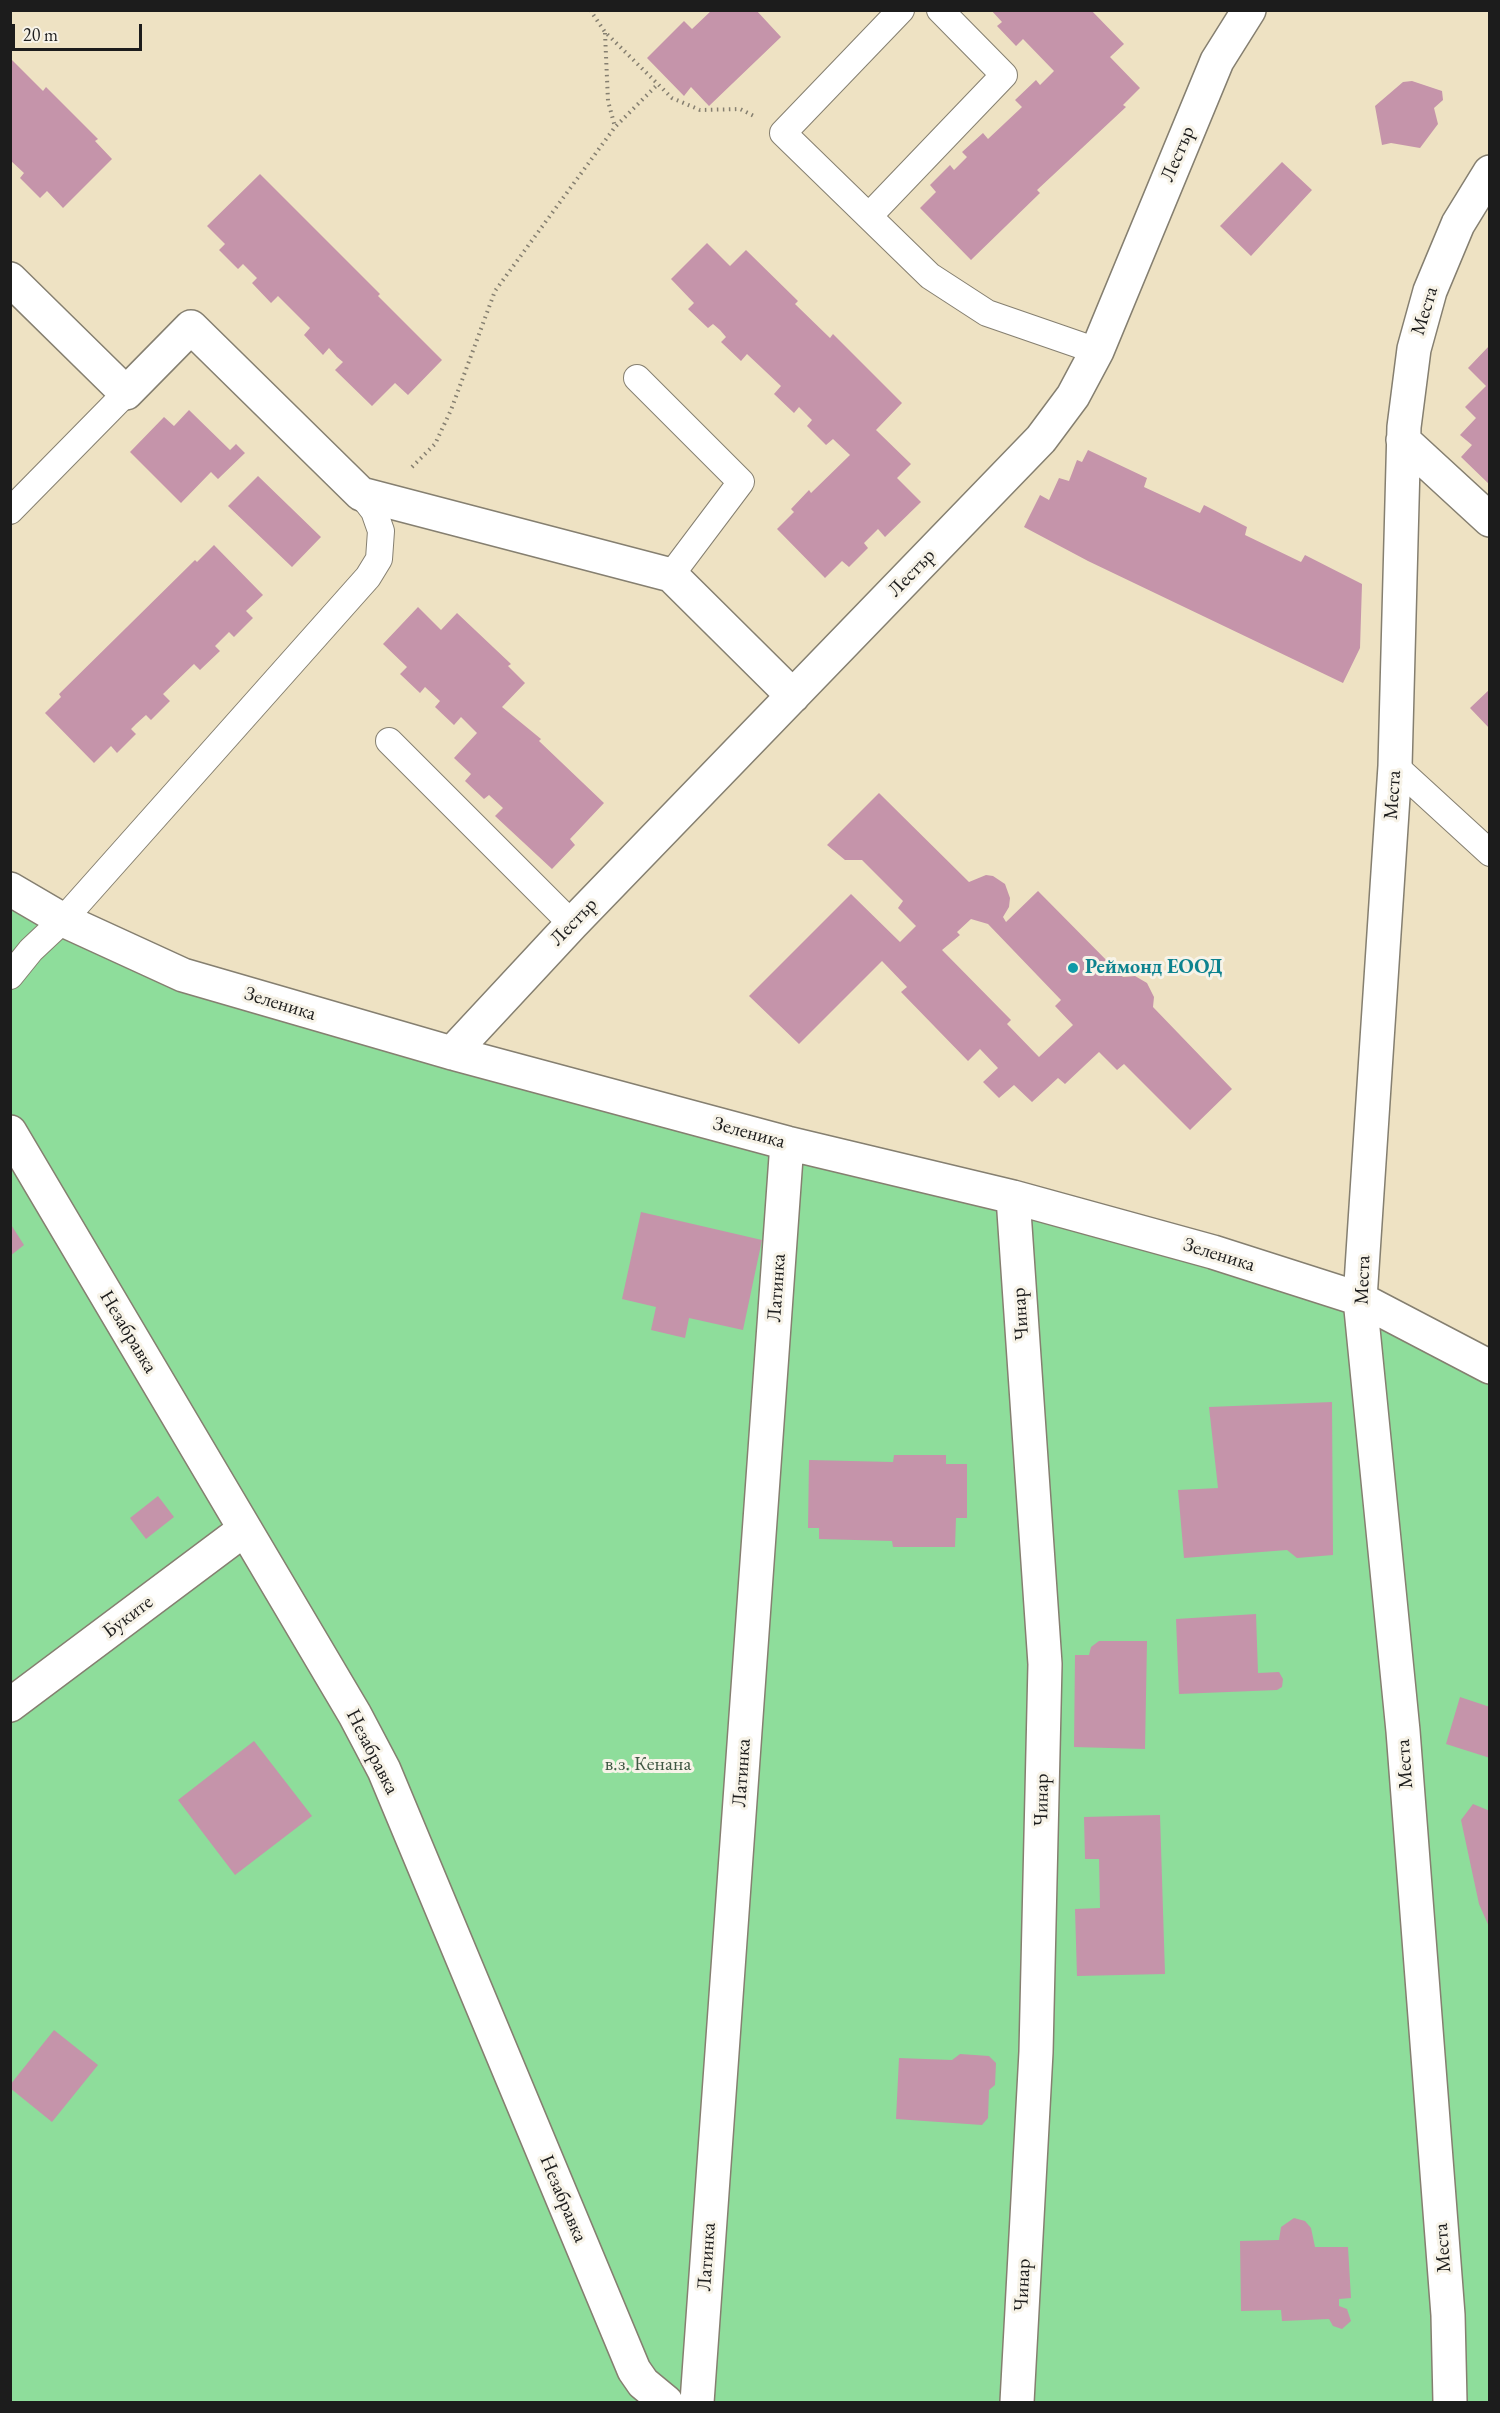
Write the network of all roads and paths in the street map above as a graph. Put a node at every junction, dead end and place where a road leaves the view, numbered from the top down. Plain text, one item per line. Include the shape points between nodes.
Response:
1 (590, 10) edge
2 (902, 10) edge
3 (940, 10) edge
4 (1249, 10) edge
5 (605, 32) junction
6 (658, 84) junction
7 (615, 127) junction
8 (783, 133) junction
9 (1490, 172) edge
10 (869, 216) junction
11 (10, 279) edge
12 (1097, 351) junction
13 (637, 378) dead end
14 (126, 393) junction
15 (1403, 440) junction
16 (361, 494) junction
17 (10, 511) edge
18 (1490, 520) edge
19 (672, 575) junction
20 (794, 696) junction
21 (389, 741) dead end
22 (1395, 766) junction
23 (1490, 853) edge
24 (10, 889) edge
25 (63, 920) junction
26 (572, 924) junction
27 (10, 976) edge
28 (452, 1053) junction
29 (10, 1132) edge
30 (787, 1143) junction
31 (1013, 1197) junction
32 (1360, 1299) junction
33 (1490, 1367) edge
34 (245, 1529) junction
35 (10, 1706) edge
36 (666, 2403) edge
37 (697, 2403) edge
38 (1017, 2403) edge
39 (1450, 2403) edge

1 - 5 path
2 - 8 lane
3 - 10 lane via 1004,75
4 - 12 street, Лестър via 1217,61
5 - 6 path
5 - 7 path via 608,101
6 - 7 path
6 - 8 path via 672,98 700,110 740,109
7 - 16 path via 495,291 435,444 407,471
8 - 10 lane
9 - 15 street, Места via 1458,224 1430,291 1413,349
10 - 12 lane via 930,276 987,314
11 - 14 street
12 - 20 street, Лестър via 1073,396 1041,439
13 - 19 lane via 741,482
14 - 16 street via 191,327
14 - 17 lane
15 - 18 street
15 - 22 street, Места
16 - 19 street
16 - 25 lane via 381,531 381,549 374,568
19 - 20 street
20 - 26 street, Лестър
21 - 26 lane
22 - 23 lane
22 - 32 street, Места
24 - 25 street, Зеленика
25 - 27 lane
25 - 28 street, Зеленика via 183,975
26 - 28 street, Лестър
28 - 30 street, Зеленика
29 - 34 street, Незабравка
30 - 31 street, Зеленика
30 - 37 street, Латинка
31 - 32 street, Зеленика via 1214,1252
31 - 38 street, Чинар via 1045,1664 1036,2052
32 - 33 street, Зеленика
32 - 39 street, Места via 1405,1755 1448,2315
34 - 35 street, Буките
34 - 36 street, Незабравка via 384,1770 634,2370

